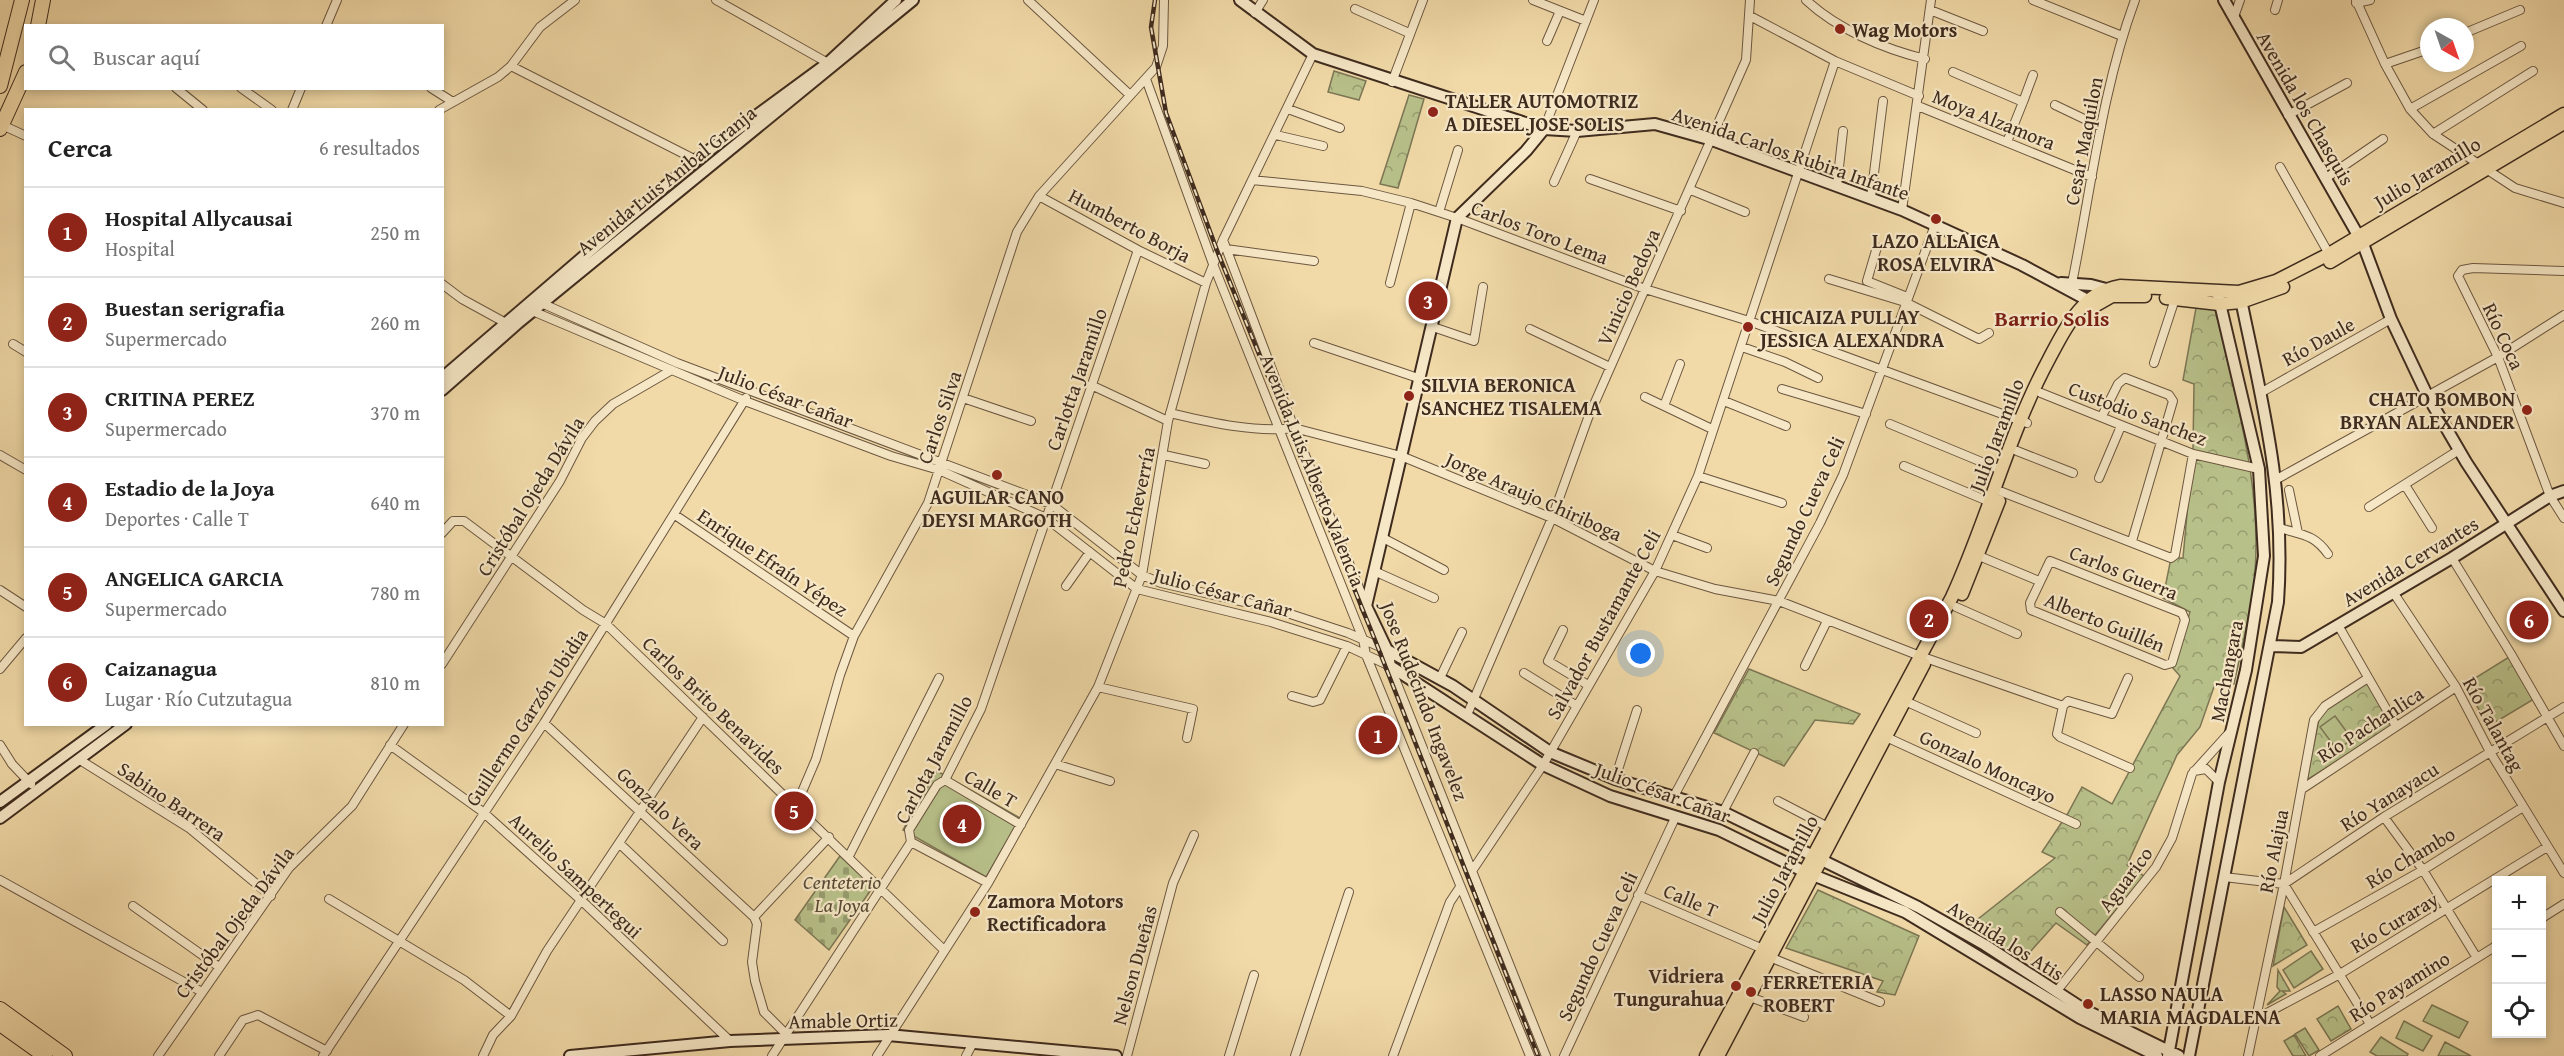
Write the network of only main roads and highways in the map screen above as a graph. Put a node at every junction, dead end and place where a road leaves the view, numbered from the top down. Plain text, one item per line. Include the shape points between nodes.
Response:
1 (22, 0) edge
2 (44, 0) edge
3 (38, 24) edge
4 (24, 76) edge
5 (0, 86) edge
6 (2564, 114) edge
7 (2564, 123) edge
8 (1, 127) edge
9 (2483, 167) junction
10 (2361, 240) junction
11 (2110, 292) junction
12 (2240, 297) junction
13 (2218, 298) junction
14 (2092, 303) junction
15 (2023, 423) junction
16 (1924, 656) junction
17 (1817, 857) junction
18 (1767, 953) junction
19 (0, 1009) edge
20 (0, 1024) edge
21 (45, 1056) edge
22 (65, 1056) edge
23 (1706, 1056) edge
24 (1718, 1056) edge

1 - 5 highway
2 - 3 highway
4 - 8 highway
6 - 9 main road, Julio Jaramillo
7 - 9 main road, Julio Jaramillo
9 - 10 main road, Julio Jaramillo
10 - 12 main road, Julio Jaramillo
10 - 12 main road, Julio Jaramillo via 2285,286
11 - 13 main road, Julio Jaramillo via 2175,299
11 - 13 main road, Julio Jaramillo via 2129,286
11 - 14 main road, Julio Jaramillo
12 - 13 main road, Julio Jaramillo
14 - 15 main road, Julio Jaramillo
14 - 15 main road, Julio Jaramillo via 2059,340
15 - 16 main road, Julio Jaramillo via 1961,578
15 - 16 main road, Julio Jaramillo via 2017,451 1979,556 1956,607
16 - 17 main road, Julio Jaramillo via 1886,737
16 - 17 main road, Julio Jaramillo via 1828,827
17 - 18 main road, Julio Jaramillo
18 - 23 main road, Julio Jaramillo
18 - 24 main road, Julio Jaramillo via 1750,997
19 - 22 highway
20 - 21 highway

